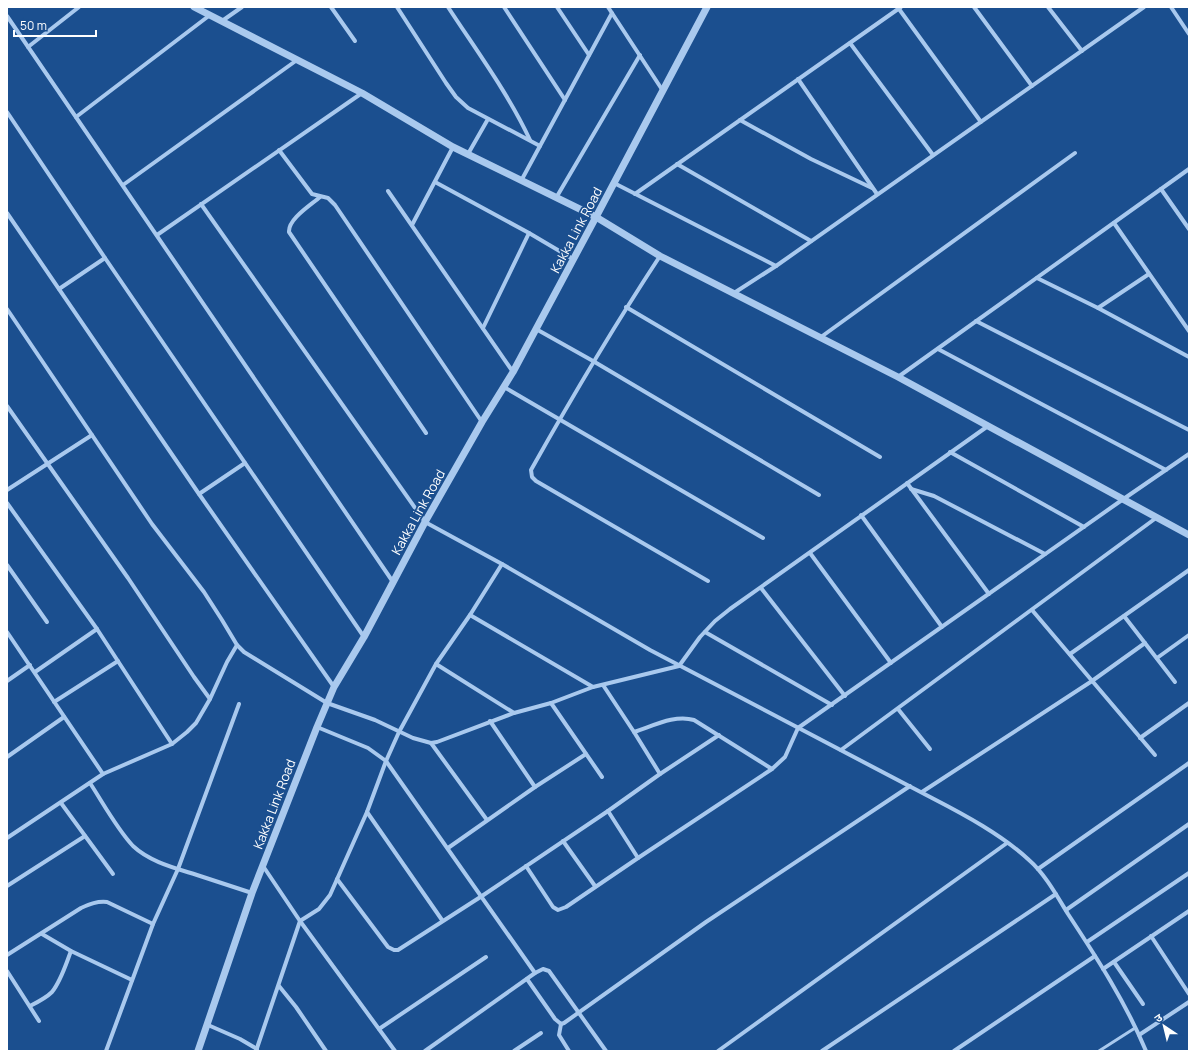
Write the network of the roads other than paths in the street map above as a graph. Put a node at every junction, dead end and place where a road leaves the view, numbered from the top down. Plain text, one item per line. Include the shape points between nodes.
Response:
1 (80, 7) edge
2 (194, 7) edge
3 (242, 7) edge
4 (331, 7) edge
5 (397, 7) edge
6 (448, 7) edge
7 (504, 7) edge
8 (557, 7) edge
9 (608, 7) edge
10 (707, 7) edge
11 (974, 7) edge
12 (1048, 7) edge
13 (1144, 7) edge
14 (1171, 7) edge
15 (900, 8) edge
16 (612, 13) junction
17 (210, 15) junction
18 (7, 16) edge
19 (222, 21) junction
20 (1189, 34) edge
21 (356, 41) dead end
22 (850, 43) junction
23 (28, 47) junction
24 (1082, 51) junction
25 (589, 55) junction
26 (640, 55) junction
27 (297, 60) junction
28 (798, 79) junction
29 (1032, 86) junction
30 (663, 91) junction
31 (362, 93) junction
32 (564, 100) junction
33 (7, 112) edge
34 (76, 117) junction
35 (488, 119) junction
36 (740, 120) junction
37 (981, 122) junction
38 (530, 141) junction
39 (540, 146) junction
40 (454, 147) junction
41 (279, 150) junction
42 (1075, 153) dead end
43 (468, 154) junction
44 (933, 155) junction
45 (677, 164) junction
46 (1189, 169) edge
47 (521, 180) junction
48 (435, 182) junction
49 (614, 183) junction
50 (123, 185) junction
51 (872, 188) junction
52 (1161, 189) junction
53 (388, 191) dead end
54 (635, 194) junction
55 (877, 194) junction
56 (320, 197) junction
57 (556, 198) junction
58 (201, 204) junction
59 (7, 213) edge
60 (596, 217) junction
61 (1114, 223) junction
62 (412, 224) junction
63 (1189, 229) edge
64 (529, 233) junction
65 (157, 235) junction
66 (811, 241) junction
67 (660, 256) junction
68 (105, 258) junction
69 (573, 259) junction
70 (776, 266) junction
71 (1149, 274) junction
72 (1037, 278) junction
73 (59, 289) junction
74 (734, 293) junction
75 (626, 307) junction
76 (1098, 308) junction
77 (7, 309) edge
78 (976, 321) junction
79 (483, 328) junction
80 (536, 329) junction
81 (1189, 331) edge
82 (821, 337) junction
83 (938, 348) junction
84 (1189, 357) edge
85 (593, 361) junction
86 (513, 372) junction
87 (898, 377) junction
88 (504, 387) junction
89 (7, 406) edge
90 (560, 419) junction
91 (482, 422) junction
92 (988, 426) junction
93 (1189, 430) edge
94 (426, 433) dead end
95 (92, 435) junction
96 (950, 452) junction
97 (1189, 454) edge
98 (880, 457) dead end
99 (246, 463) junction
100 (47, 464) junction
101 (1166, 470) junction
102 (907, 483) junction
103 (911, 488) junction
104 (7, 490) edge
105 (199, 494) junction
106 (819, 495) dead end
107 (1122, 500) junction
108 (7, 503) edge
109 (861, 515) junction
110 (1156, 518) junction
111 (425, 522) junction
112 (1084, 527) junction
113 (1189, 535) edge
114 (763, 538) dead end
115 (810, 553) junction
116 (1046, 554) junction
117 (502, 564) junction
118 (7, 565) edge
119 (1189, 570) edge
120 (708, 581) dead end
121 (393, 582) junction
122 (761, 588) junction
123 (989, 594) junction
124 (1032, 610) junction
125 (470, 615) junction
126 (1124, 616) junction
127 (47, 622) dead end
128 (942, 627) junction
129 (97, 629) junction
130 (7, 632) edge
131 (705, 632) junction
132 (1189, 635) edge
133 (364, 637) junction
134 (1145, 643) junction
135 (237, 645) junction
136 (1070, 654) junction
137 (1157, 658) junction
138 (118, 661) junction
139 (892, 663) junction
140 (436, 664) junction
141 (30, 665) junction
142 (679, 666) junction
143 (35, 672) junction
144 (1092, 681) junction
145 (7, 682) edge
146 (1175, 682) dead end
147 (603, 685) junction
148 (334, 687) junction
149 (593, 687) junction
150 (845, 696) junction
151 (210, 699) junction
152 (54, 702) junction
153 (327, 703) junction
154 (551, 703) junction
155 (1189, 703) edge
156 (239, 704) dead end
157 (832, 705) junction
158 (898, 709) junction
159 (514, 713) junction
160 (64, 717) junction
161 (490, 721) junction
162 (317, 727) junction
163 (798, 728) junction
164 (399, 732) junction
165 (634, 732) junction
166 (719, 735) junction
167 (1140, 738) junction
168 (431, 742) junction
169 (172, 744) junction
170 (930, 749) dead end
171 (842, 750) junction
172 (586, 754) junction
173 (1154, 755) dead end
174 (7, 757) edge
175 (386, 761) junction
176 (1189, 763) edge
177 (772, 769) junction
178 (103, 774) junction
179 (660, 774) junction
180 (602, 777) dead end
181 (90, 783) junction
182 (910, 786) junction
183 (535, 787) junction
184 (922, 792) junction
185 (62, 803) junction
186 (608, 811) junction
187 (367, 812) junction
188 (487, 820) junction
189 (1189, 824) edge
190 (85, 836) junction
191 (7, 838) edge
192 (563, 841) junction
193 (1008, 843) junction
194 (448, 848) junction
195 (638, 858) junction
196 (263, 866) junction
197 (526, 866) junction
198 (178, 869) junction
199 (1038, 869) junction
200 (1189, 873) edge
201 (113, 874) dead end
202 (337, 879) junction
203 (7, 886) edge
204 (595, 886) junction
205 (252, 893) junction
206 (1056, 894) junction
207 (482, 896) junction
208 (1066, 910) junction
209 (1189, 911) edge
210 (442, 920) junction
211 (300, 921) junction
212 (154, 924) junction
213 (42, 934) junction
214 (1151, 936) junction
215 (1087, 942) junction
216 (72, 951) junction
217 (7, 955) edge
218 (1095, 956) junction
219 (486, 957) dead end
220 (1114, 962) junction
221 (1103, 969) junction
222 (7, 971) edge
223 (535, 973) junction
224 (528, 978) junction
225 (132, 980) junction
226 (279, 986) junction
227 (1189, 994) edge
228 (1189, 1002) edge
229 (1144, 1004) dead end
230 (30, 1006) junction
231 (579, 1012) junction
232 (39, 1021) dead end
233 (561, 1024) junction
234 (208, 1025) junction
235 (1135, 1028) junction
236 (379, 1029) junction
237 (541, 1033) dead end
238 (1139, 1035) junction
239 (257, 1050) edge
240 (106, 1051) edge
241 (198, 1051) edge
242 (326, 1051) edge
243 (395, 1051) edge
244 (425, 1051) edge
245 (514, 1051) edge
246 (569, 1051) edge
247 (606, 1051) edge
248 (718, 1051) edge
249 (822, 1051) edge
250 (954, 1051) edge
251 (1099, 1051) edge
252 (1146, 1051) edge

1 - 23 street
2 - 17 street
3 - 19 street
4 - 21 street
5 - 35 street via 456,97 468,108
6 - 38 street via 507,96
7 - 32 street
8 - 25 street
9 - 16 street
10 - 30 street, Kakka Link Road
11 - 29 street
12 - 24 street
13 - 24 street
14 - 20 street
15 - 22 street
15 - 37 street
16 - 25 street
16 - 26 street
17 - 19 street
17 - 34 street
18 - 23 street
19 - 27 street
22 - 28 street
22 - 44 street
23 - 34 street
24 - 29 street
25 - 32 street
26 - 30 street
26 - 57 street
27 - 31 street
27 - 50 street
28 - 36 street
28 - 51 street
29 - 37 street
30 - 49 street, Kakka Link Road
31 - 40 street
31 - 41 street
32 - 39 street
33 - 68 street
34 - 50 street
35 - 38 street
35 - 43 street
36 - 45 street
36 - 51 street via 810,159
37 - 44 street
38 - 39 street
39 - 47 street
40 - 43 street
40 - 48 street
41 - 56 street via 309,191
41 - 58 street
42 - 82 street
43 - 47 street
44 - 55 street
45 - 54 street
45 - 66 street
46 - 52 street
47 - 57 street
48 - 62 street
48 - 64 street
49 - 54 street
49 - 60 street, Kakka Link Road
50 - 65 street
51 - 55 street
52 - 61 street
52 - 63 street
53 - 62 street
54 - 70 street
55 - 66 street
56 - 91 street via 328,198 335,205
56 - 94 street via 294,219 289,232
57 - 60 street
58 - 65 street
58 - 111 street
59 - 73 street
60 - 67 street
60 - 69 street, Kakka Link Road
61 - 71 street
61 - 72 street
62 - 79 street
64 - 69 street
64 - 79 street
65 - 121 street
66 - 70 street
67 - 74 street
67 - 75 street
68 - 73 street
68 - 99 street
69 - 80 street, Kakka Link Road
70 - 74 street
71 - 76 street
71 - 81 street
72 - 76 street
72 - 78 street
73 - 105 street
74 - 82 street
75 - 85 street
75 - 98 street
76 - 84 street
77 - 95 street
78 - 83 street
78 - 93 street
79 - 86 street
80 - 85 street
80 - 86 street, Kakka Link Road
82 - 87 street
83 - 87 street
83 - 101 street
85 - 90 street
85 - 106 street
86 - 88 street, Kakka Link Road
87 - 92 street
88 - 90 street
88 - 91 street, Kakka Link Road
89 - 100 street
90 - 114 street
90 - 120 street via 531,470 534,479
91 - 111 street, Kakka Link Road
92 - 96 street
92 - 107 street
95 - 100 street
95 - 135 street via 152,524 204,592
96 - 102 street
96 - 112 street
97 - 101 street
99 - 105 street
99 - 133 street
100 - 104 street
100 - 151 street
101 - 107 street
102 - 103 street
102 - 109 street
103 - 116 street via 934,496
103 - 123 street
105 - 148 street
107 - 110 street
107 - 112 street
108 - 129 street
109 - 115 street
109 - 128 street
110 - 113 street
110 - 124 street
111 - 117 street
111 - 121 street, Kakka Link Road
112 - 116 street
115 - 122 street
115 - 139 street
116 - 123 street
117 - 125 street
117 - 142 street
118 - 127 street
119 - 126 street
121 - 133 street, Kakka Link Road
122 - 131 street via 720,617
122 - 150 street
123 - 128 street
124 - 136 street
124 - 158 street
125 - 140 street
125 - 149 street
126 - 134 street
126 - 136 street
128 - 139 street
129 - 138 street
129 - 143 street
130 - 141 street
131 - 142 street
131 - 157 street
132 - 137 street
133 - 148 street, Kakka Link Road
134 - 137 street
134 - 144 street
135 - 151 street
135 - 153 street via 250,656
136 - 144 street
137 - 146 street
138 - 152 street
138 - 169 street
139 - 150 street
140 - 159 street
140 - 164 street
141 - 143 street
141 - 145 street
142 - 147 street
142 - 163 street
143 - 152 street
144 - 167 street
144 - 184 street
147 - 149 street
147 - 165 street
148 - 153 street, Kakka Link Road
149 - 154 street
150 - 157 street
151 - 169 street via 196,723
152 - 160 street
153 - 162 street, Kakka Link Road
153 - 164 street via 375,720
154 - 159 street
154 - 172 street
155 - 167 street
156 - 198 street
157 - 163 street
158 - 170 street
158 - 171 street
159 - 161 street
160 - 174 street
160 - 178 street
161 - 168 street via 437,742
161 - 183 street
162 - 175 street via 368,748
162 - 196 street, Kakka Link Road
163 - 171 street
163 - 177 street via 785,757
164 - 168 street
164 - 175 street
165 - 166 street via 678,718 687,718
165 - 179 street
166 - 177 street
166 - 179 street
167 - 173 street
168 - 188 street
169 - 178 street
171 - 182 street
172 - 180 street
172 - 183 street
175 - 187 street
175 - 194 street
176 - 199 street
177 - 195 street
178 - 181 street
179 - 186 street
181 - 185 street
181 - 198 street via 133,846 154,860
182 - 184 street
182 - 231 street via 706,922
183 - 188 street
184 - 193 street
185 - 190 street
185 - 191 street
186 - 192 street
186 - 195 street
187 - 202 street
187 - 210 street
188 - 194 street
189 - 208 street
190 - 201 street
190 - 203 street
192 - 197 street
192 - 204 street
193 - 199 street
193 - 248 street
194 - 207 street
195 - 204 street
196 - 205 street, Kakka Link Road
196 - 211 street
197 - 204 street via 553,907 558,910
197 - 207 street
198 - 205 street
198 - 212 street
199 - 206 street
200 - 215 street
202 - 210 street via 391,949 398,950
202 - 211 street via 323,906
205 - 234 street, Kakka Link Road
206 - 208 street
206 - 249 street
207 - 210 street
207 - 223 street
208 - 215 street
209 - 214 street
211 - 226 street
211 - 236 street
212 - 213 street via 108,902 100,901 81,908
212 - 225 street
213 - 216 street
213 - 217 street
214 - 220 street
214 - 227 street
215 - 218 street
216 - 225 street
216 - 230 street via 57,985 44,998
218 - 221 street
218 - 250 street
219 - 236 street
220 - 221 street
220 - 229 street
221 - 235 street
222 - 230 street
223 - 224 street
223 - 231 street via 543,969 549,971
224 - 233 street
224 - 244 street
225 - 240 street
226 - 239 street
226 - 242 street
228 - 238 street
230 - 232 street
231 - 233 street
231 - 247 street
233 - 246 street via 559,1035
234 - 239 street via 240,1039
234 - 241 street, Kakka Link Road
235 - 238 street
235 - 251 lane
236 - 243 street
237 - 245 street
238 - 252 street

